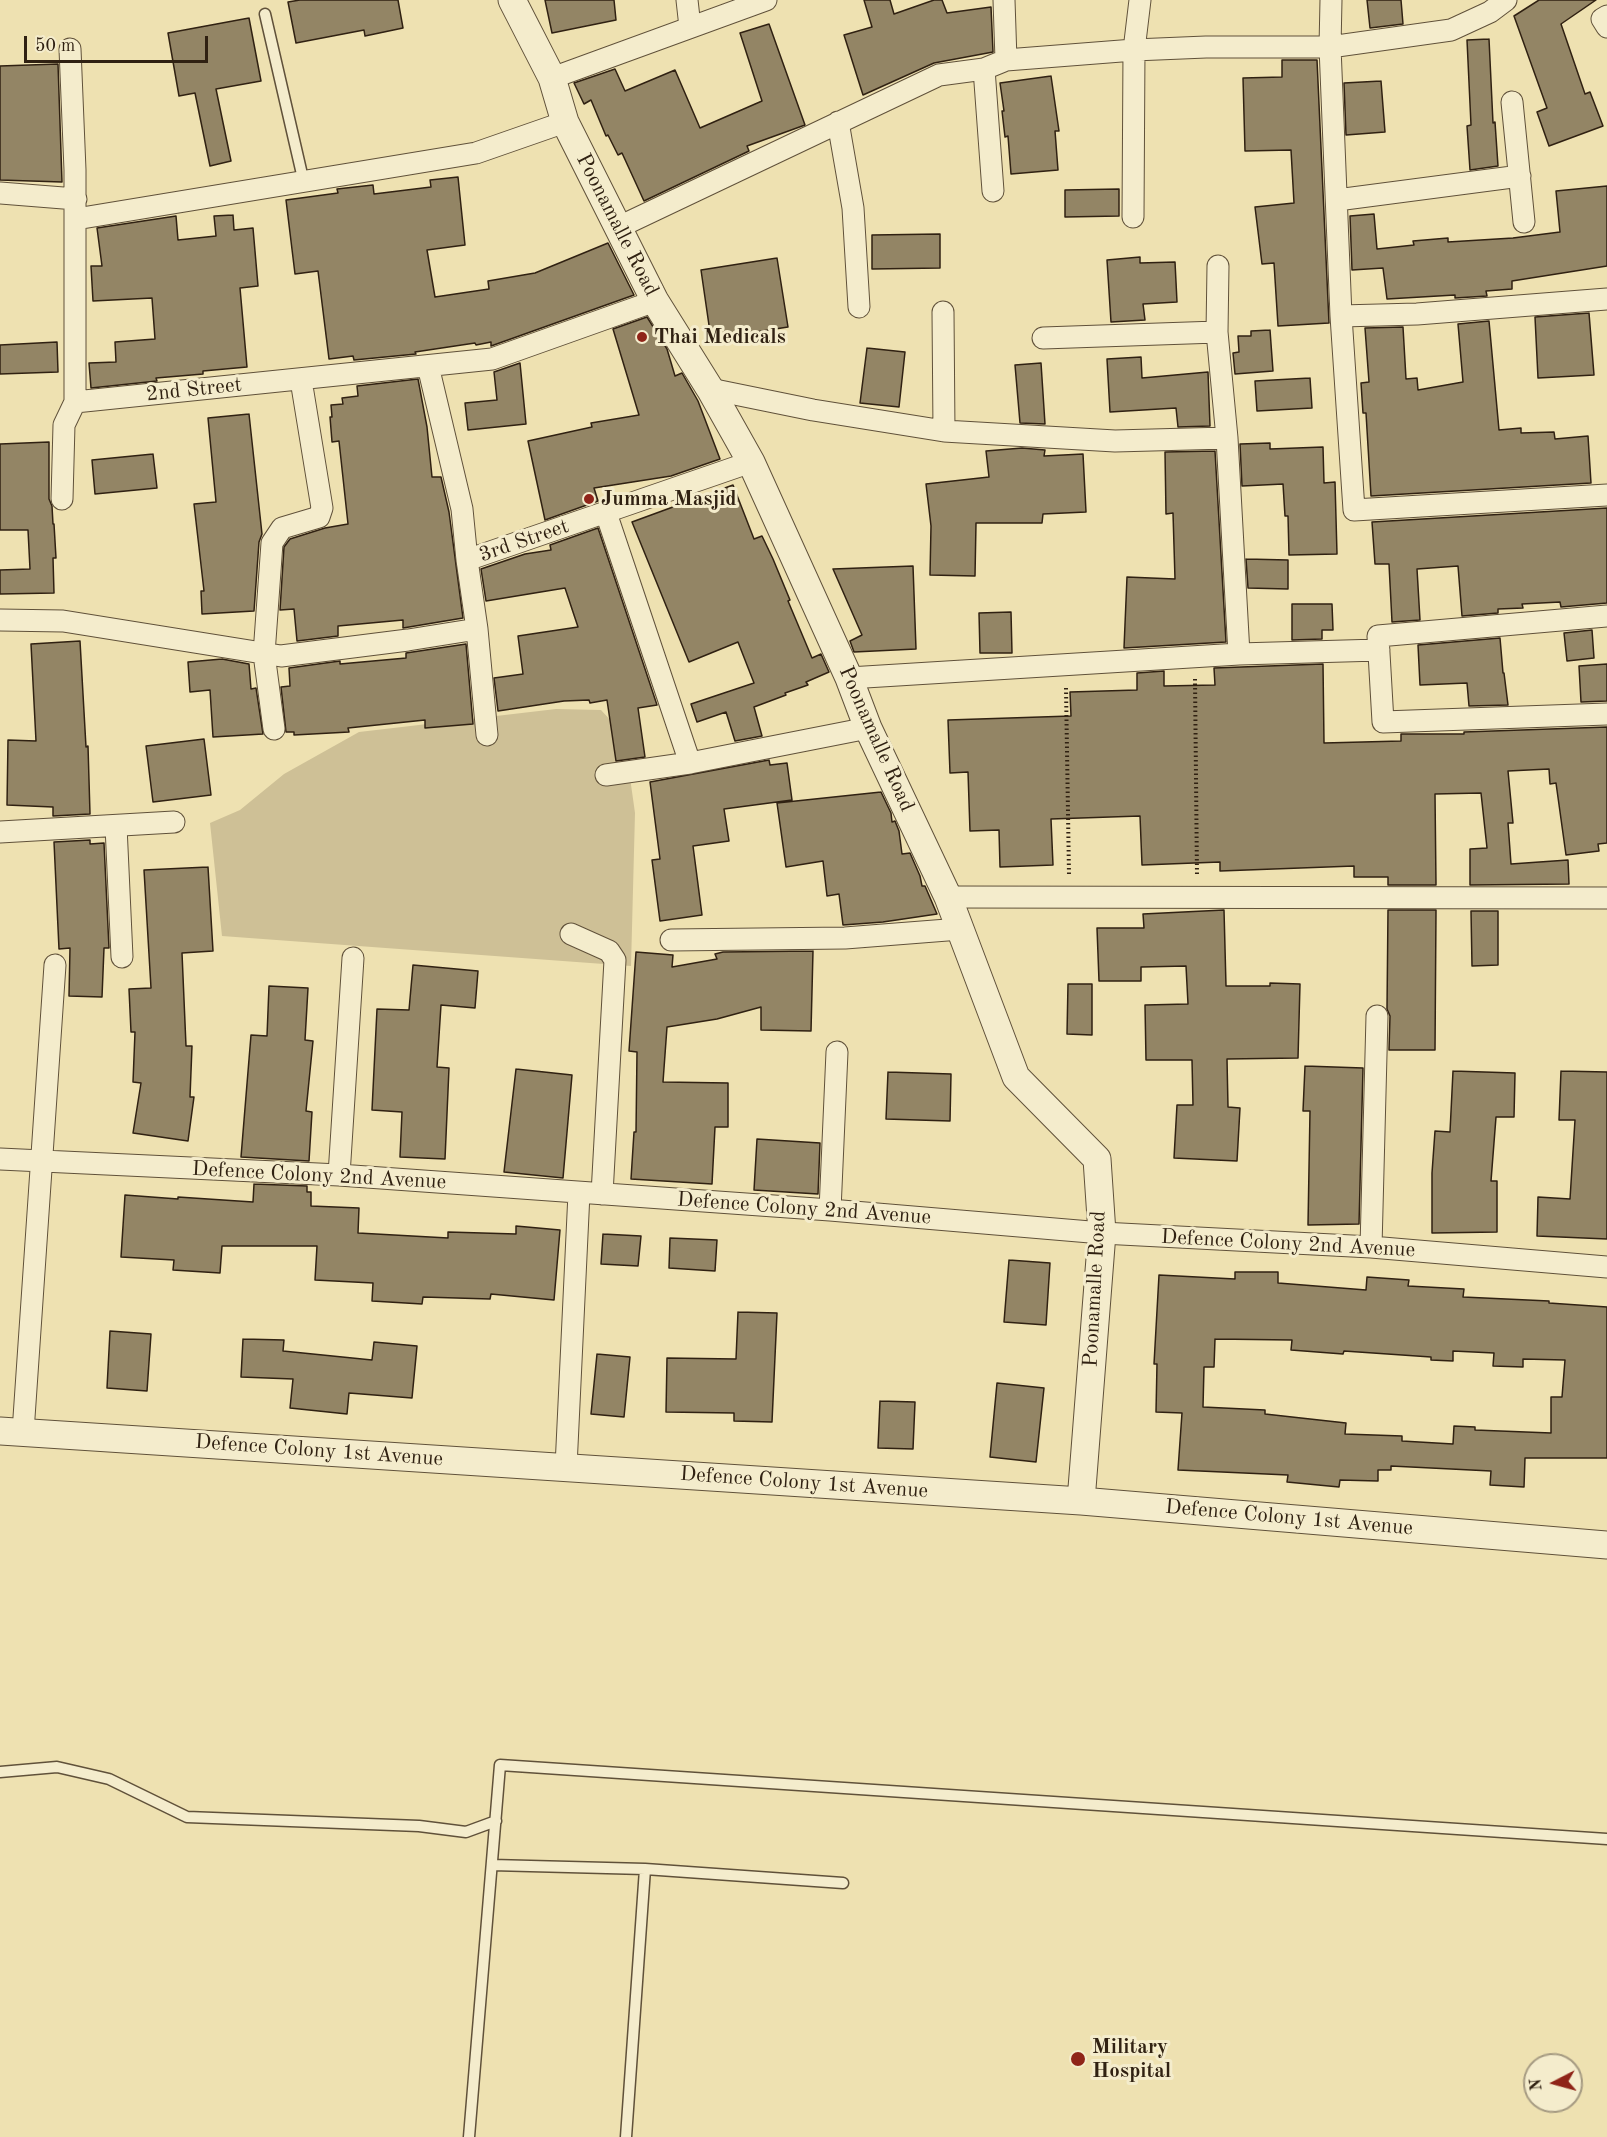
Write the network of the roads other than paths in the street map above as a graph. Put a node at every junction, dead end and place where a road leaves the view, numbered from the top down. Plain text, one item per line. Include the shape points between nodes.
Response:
1 (512, 0) edge
2 (687, 0) edge
3 (766, 0) edge
4 (1004, 0) edge
5 (1140, 0) edge
6 (1331, 0) edge
7 (1506, 0) edge
8 (265, 14) dead end
9 (1607, 16) edge
10 (1607, 27) edge
11 (688, 28) junction
12 (1330, 47) junction
13 (70, 49) dead end
14 (1134, 50) junction
15 (1006, 60) junction
16 (984, 69) junction
17 (552, 78) junction
18 (1512, 102) dead end
19 (565, 122) junction
20 (838, 122) junction
21 (1520, 176) junction
22 (304, 183) junction
23 (993, 191) dead end
24 (0, 193) edge
25 (1337, 200) junction
26 (76, 209) junction
27 (1133, 217) dead end
28 (1524, 222) dead end
29 (619, 227) junction
30 (1218, 266) dead end
31 (1607, 299) edge
32 (655, 301) junction
33 (859, 307) dead end
34 (943, 312) dead end
35 (1341, 316) junction
36 (1217, 332) junction
37 (1043, 338) dead end
38 (428, 366) junction
39 (301, 380) junction
40 (710, 389) junction
41 (75, 402) junction
42 (944, 431) junction
43 (1227, 438) junction
44 (751, 462) junction
45 (1607, 495) edge
46 (62, 499) dead end
47 (606, 513) junction
48 (467, 560) junction
49 (1607, 616) edge
50 (0, 620) edge
51 (477, 629) junction
52 (1379, 650) junction
53 (264, 654) junction
54 (1239, 654) junction
55 (849, 678) junction
56 (1607, 714) edge
57 (868, 728) junction
58 (274, 729) dead end
59 (487, 735) dead end
60 (690, 763) junction
61 (606, 775) dead end
62 (174, 822) dead end
63 (116, 826) junction
64 (0, 832) edge
65 (948, 897) junction
66 (1607, 898) edge
67 (960, 929) junction
68 (571, 934) dead end
69 (671, 940) dead end
70 (122, 957) dead end
71 (353, 957) dead end
72 (55, 965) dead end
73 (1377, 1016) dead end
74 (837, 1052) dead end
75 (0, 1159) edge
76 (42, 1161) junction
77 (339, 1175) junction
78 (579, 1193) junction
79 (602, 1194) junction
80 (830, 1210) junction
81 (1102, 1233) junction
82 (1371, 1247) junction
83 (1607, 1267) edge
84 (12, 1431) edge
85 (566, 1467) junction
86 (1081, 1501) junction
87 (1607, 1545) edge
88 (0, 1772) edge
89 (496, 1821) junction
90 (1607, 1839) edge
91 (492, 1865) junction
92 (645, 1869) junction
93 (843, 1882) dead end
94 (469, 2137) edge
95 (626, 2137) edge

1 - 17 street, Poonamalle Road
2 - 11 street
3 - 11 street
4 - 15 street
5 - 14 street
6 - 12 street
7 - 12 street via 1451,30
8 - 22 lane
9 - 10 street via 1602,19
11 - 17 street
12 - 14 street
12 - 25 street
13 - 26 street
14 - 15 street
14 - 27 street
15 - 16 street
16 - 20 street via 939,75
16 - 23 street
17 - 19 street, Poonamalle Road
18 - 21 street
19 - 22 street via 476,153
19 - 29 street, Poonamalle Road
20 - 29 street
20 - 33 street via 853,208
21 - 25 street
21 - 28 street
22 - 26 street
24 - 26 street
25 - 35 street
26 - 41 street
29 - 32 street, Poonamalle Road
30 - 36 street
31 - 35 street
32 - 38 street, 2nd Street via 492,359
32 - 40 street, Poonamalle Road
34 - 42 street
35 - 45 street via 1354,510
36 - 37 street
36 - 43 street
38 - 39 street, 2nd Street
38 - 48 street via 462,509
39 - 41 street, 2nd Street
39 - 53 street via 322,508 320,517 282,528 272,543
40 - 42 street
40 - 44 street, Poonamalle Road
41 - 46 street via 64,425
42 - 43 street via 1115,441
43 - 54 street
44 - 47 street, 3rd Street
44 - 55 street, Poonamalle Road
47 - 48 street, 3rd Street
47 - 60 street
48 - 51 street
49 - 52 street via 1378,636
50 - 53 street via 63,621
51 - 53 street via 281,656
51 - 59 street
52 - 54 street
52 - 56 street via 1383,722
53 - 58 street
54 - 55 street
55 - 57 street, Poonamalle Road
57 - 60 street
57 - 65 street, Poonamalle Road
60 - 61 street
62 - 63 street
63 - 64 street
63 - 70 street
65 - 66 street
65 - 67 street, Poonamalle Road
67 - 69 street via 845,938
67 - 81 street, Poonamalle Road via 1016,1077 1097,1158
68 - 79 street via 609,951 615,960
71 - 77 street
72 - 76 street
73 - 82 street
74 - 80 street
75 - 76 street, Defence Colony 2nd Avenue
76 - 77 street, Defence Colony 2nd Avenue
76 - 84 street
77 - 78 street, Defence Colony 2nd Avenue
78 - 79 street, Defence Colony 2nd Avenue
78 - 85 street
79 - 80 street, Defence Colony 2nd Avenue
80 - 81 street, Defence Colony 2nd Avenue
81 - 82 street, Defence Colony 2nd Avenue
81 - 86 street, Poonamalle Road
82 - 83 street, Defence Colony 2nd Avenue
84 - 85 street, Defence Colony 1st Avenue
85 - 86 street, Defence Colony 1st Avenue
86 - 87 street, Defence Colony 1st Avenue
88 - 89 lane via 57,1767 109,1779 187,1817 419,1826 466,1832
89 - 90 lane via 500,1765
89 - 91 lane
91 - 92 lane
91 - 94 lane
92 - 93 lane
92 - 95 lane

